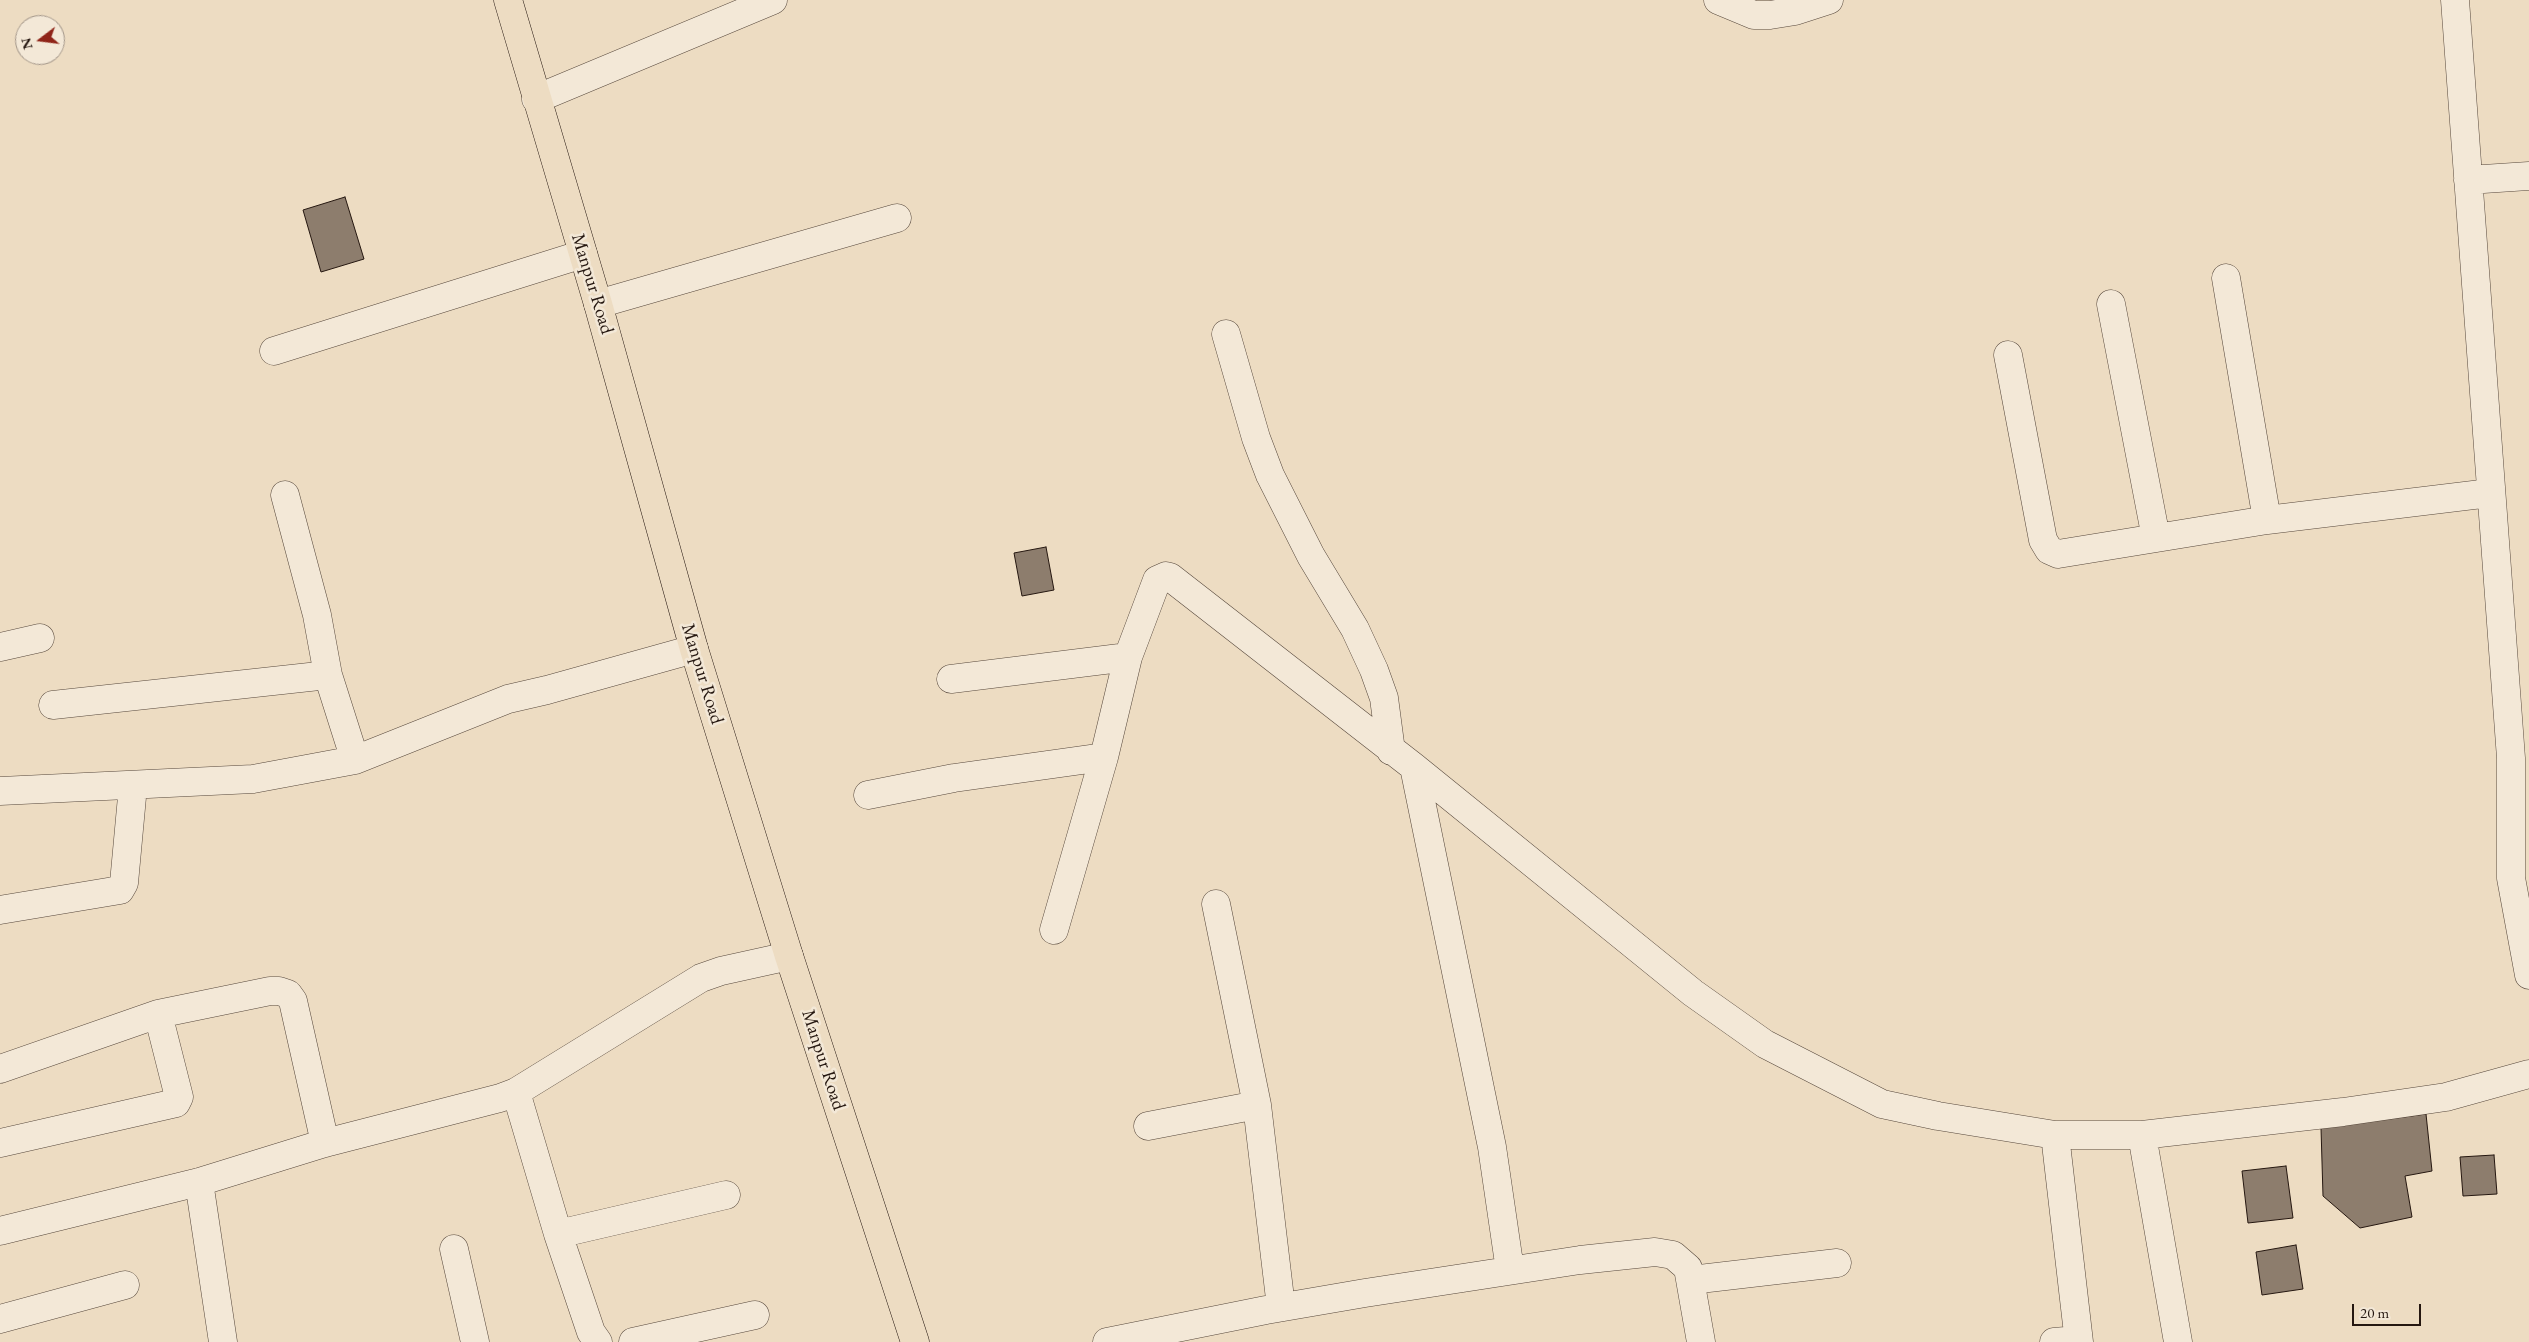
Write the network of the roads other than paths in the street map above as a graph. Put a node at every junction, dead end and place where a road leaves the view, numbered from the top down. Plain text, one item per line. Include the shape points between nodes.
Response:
1 (508, 0) edge
2 (773, 0) edge
3 (1718, 0) edge
4 (1829, 0) edge
5 (2455, 0) edge
6 (536, 98) junction
7 (2529, 176) edge
8 (2468, 180) junction
9 (896, 218) dead end
10 (583, 254) junction
11 (2226, 278) dead end
12 (598, 304) junction
13 (2111, 304) dead end
14 (1226, 334) dead end
15 (274, 351) dead end
16 (2008, 355) dead end
17 (2490, 494) junction
18 (285, 495) dead end
19 (2267, 520) junction
20 (2156, 538) junction
21 (40, 638) dead end
22 (0, 647) edge
23 (694, 649) junction
24 (1128, 658) junction
25 (328, 675) junction
26 (951, 679) dead end
27 (53, 705) dead end
28 (1391, 751) junction
29 (1104, 757) junction
30 (355, 760) junction
31 (1414, 768) junction
32 (133, 786) junction
33 (0, 791) edge
34 (868, 795) dead end
35 (2521, 894) edge
36 (1216, 904) dead end
37 (0, 910) edge
38 (1054, 930) dead end
39 (789, 956) junction
40 (2529, 975) edge
41 (158, 1014) junction
42 (0, 1069) edge
43 (2529, 1074) edge
44 (516, 1092) junction
45 (1257, 1105) junction
46 (1148, 1126) dead end
47 (2055, 1134) junction
48 (2142, 1135) junction
49 (0, 1143) edge
50 (325, 1143) junction
51 (200, 1182) junction
52 (726, 1195) dead end
53 (0, 1231) edge
54 (558, 1234) junction
55 (454, 1249) dead end
56 (1837, 1263) dead end
57 (1510, 1270) junction
58 (1691, 1280) junction
59 (125, 1285) dead end
60 (1281, 1307) junction
61 (755, 1314) dead end
62 (0, 1319) edge
63 (2070, 1341) edge
64 (223, 1342) edge
65 (476, 1342) edge
66 (598, 1342) edge
67 (633, 1342) edge
68 (915, 1342) edge
69 (1107, 1342) edge
70 (1701, 1342) edge
71 (2178, 1342) edge

1 - 6 highway, Manpur Road
2 - 6 street
3 - 4 street via 1754,15 1795,11
5 - 8 street
6 - 10 highway, Manpur Road
7 - 8 street
8 - 17 street
9 - 12 street
10 - 12 highway, Manpur Road
10 - 15 street
11 - 19 street
12 - 23 highway, Manpur Road
13 - 20 street
14 - 28 street via 1270,475 1311,556 1355,629 1374,670 1384,698
16 - 20 street via 2043,540 2049,550 2066,554
17 - 19 street
17 - 35 street via 2511,758 2511,878
18 - 25 street via 317,615
19 - 20 street
21 - 22 street
23 - 30 street via 508,699
23 - 39 highway, Manpur Road
24 - 26 street
24 - 28 street via 1157,580 1170,577
24 - 29 street
25 - 27 street
25 - 30 street
28 - 31 street
29 - 34 street via 954,778
29 - 38 street
30 - 32 street via 253,779
31 - 47 street via 1694,993 1765,1044 1882,1104
31 - 57 street via 1492,1147
32 - 33 street
32 - 37 street via 124,883 120,890
35 - 40 street
36 - 45 street
39 - 44 street via 700,978
39 - 68 highway, Manpur Road
41 - 42 street
41 - 49 street via 179,1097 176,1103
41 - 50 street via 270,991 288,994 293,1001
43 - 48 street via 2446,1097
44 - 50 street
44 - 54 street
45 - 46 street
45 - 60 street
47 - 48 street
47 - 63 street
48 - 71 street
50 - 51 street
51 - 53 street
51 - 64 street
52 - 54 street
54 - 66 street via 591,1332
55 - 65 street
56 - 58 street
57 - 58 street via 1655,1252 1673,1254 1681,1260 1688,1268
57 - 60 street
58 - 70 street
59 - 62 street
60 - 69 street
61 - 67 street

